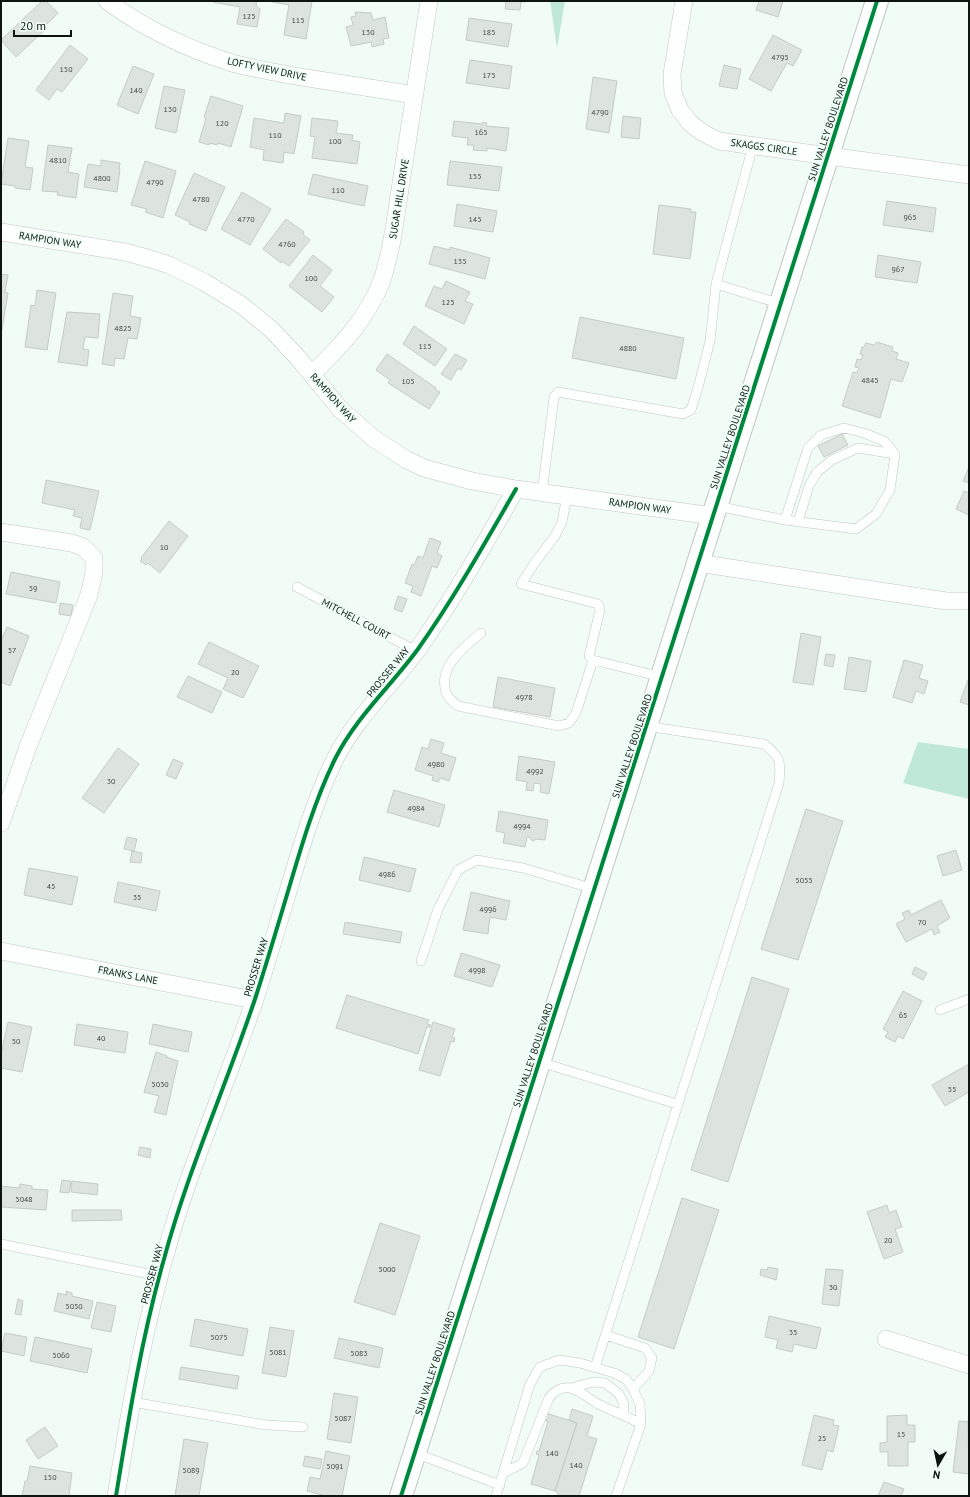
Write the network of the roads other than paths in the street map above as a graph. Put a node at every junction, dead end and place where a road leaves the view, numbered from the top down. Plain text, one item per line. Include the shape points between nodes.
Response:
1 (107, 1) edge
2 (429, 1) edge
3 (684, 1) edge
4 (877, 1) edge
5 (415, 95) junction
6 (753, 145) junction
7 (828, 156) junction
8 (969, 175) edge
9 (1, 232) edge
10 (716, 284) junction
11 (780, 304) junction
12 (312, 374) junction
13 (895, 454) junction
14 (516, 489) junction
15 (542, 493) junction
16 (567, 496) junction
17 (715, 511) junction
18 (786, 520) junction
19 (798, 522) junction
20 (1, 532) edge
21 (698, 563) junction
22 (297, 586) dead end
23 (969, 602) edge
24 (481, 634) dead end
25 (416, 651) junction
26 (593, 660) junction
27 (662, 676) junction
28 (646, 726) junction
29 (1, 823) edge
30 (594, 889) junction
31 (1, 951) edge
32 (421, 961) dead end
33 (969, 999) edge
34 (254, 1000) junction
35 (940, 1010) dead end
36 (540, 1062) junction
37 (677, 1104) junction
38 (1, 1244) edge
39 (159, 1276) junction
40 (606, 1335) junction
41 (886, 1339) dead end
42 (969, 1365) edge
43 (595, 1368) junction
44 (571, 1388) junction
45 (633, 1389) junction
46 (132, 1402) junction
47 (623, 1414) junction
48 (641, 1424) junction
49 (303, 1428) dead end
50 (415, 1453) junction
51 (504, 1473) junction
52 (500, 1485) junction
53 (116, 1496) edge
54 (401, 1496) edge
55 (496, 1496) edge
56 (616, 1496) edge

1 - 5 street, LOFTY VIEW DRIVE via 170,39 233,63
2 - 5 street, SUGAR HILL DRIVE
3 - 6 street, SKAGGS CIRCLE via 672,74 673,93 680,110 690,123 719,141
4 - 7 main road, SUN VALLEY BOULEVARD
5 - 12 street, SUGAR HILL DRIVE via 393,235 382,282 358,325
6 - 7 street, SKAGGS CIRCLE
6 - 10 lane
7 - 8 street, SKAGGS CIRCLE
7 - 11 main road, SUN VALLEY BOULEVARD
9 - 12 street, RAMPION WAY via 125,252 150,258 174,268 223,293 256,316
10 - 11 lane
10 - 15 lane via 710,341 690,410 683,414 558,392 554,397
11 - 17 main road, SUN VALLEY BOULEVARD
12 - 14 street, RAMPION WAY via 340,409 373,438 407,460 448,475
13 - 18 lane via 884,442 864,433 844,428 821,435 808,448
13 - 19 lane via 858,448 832,460 817,472 809,486
13 - 19 lane via 890,490 876,514 856,529
14 - 15 street, RAMPION WAY
14 - 25 street, PROSSER WAY via 465,578
15 - 16 street, RAMPION WAY
16 - 17 street, RAMPION WAY
16 - 26 lane via 562,522 555,536 521,584 598,604 600,610 589,656
17 - 18 lane
17 - 21 main road, SUN VALLEY BOULEVARD
18 - 19 lane
20 - 29 street via 83,547 94,558 94,572 89,595 29,744
21 - 23 street via 880,592
21 - 27 main road, SUN VALLEY BOULEVARD
22 - 25 lane, MITCHELL COURT
24 - 26 lane via 459,651 448,667 445,683 448,696 458,706 559,726 569,723 576,713
25 - 34 street, PROSSER WAY via 349,736 323,785 298,854
26 - 27 lane
27 - 28 main road, SUN VALLEY BOULEVARD
28 - 30 main road, SUN VALLEY BOULEVARD
28 - 37 lane via 764,744 775,753 781,765 779,783
30 - 32 lane via 523,868 477,860 458,870 438,909
30 - 36 main road, SUN VALLEY BOULEVARD
31 - 34 street, FRANKS LANE
33 - 35 lane
34 - 39 street, PROSSER WAY via 185,1190
36 - 37 lane
36 - 50 main road, SUN VALLEY BOULEVARD
37 - 40 lane
38 - 39 lane
39 - 46 street, PROSSER WAY
40 - 43 lane
40 - 45 lane via 645,1348 652,1358 649,1371
41 - 42 street
43 - 45 lane via 614,1373 626,1380
43 - 51 lane via 559,1360 540,1367 530,1384
44 - 47 lane via 598,1404
44 - 47 lane via 593,1382 605,1383 619,1394 624,1404
44 - 51 lane via 562,1388 554,1392 544,1407 523,1463
45 - 48 lane via 640,1404
46 - 49 lane via 266,1426
46 - 53 street, PROSSER WAY
47 - 48 lane
48 - 56 lane
50 - 52 lane
50 - 54 main road, SUN VALLEY BOULEVARD
51 - 52 lane
52 - 55 lane

